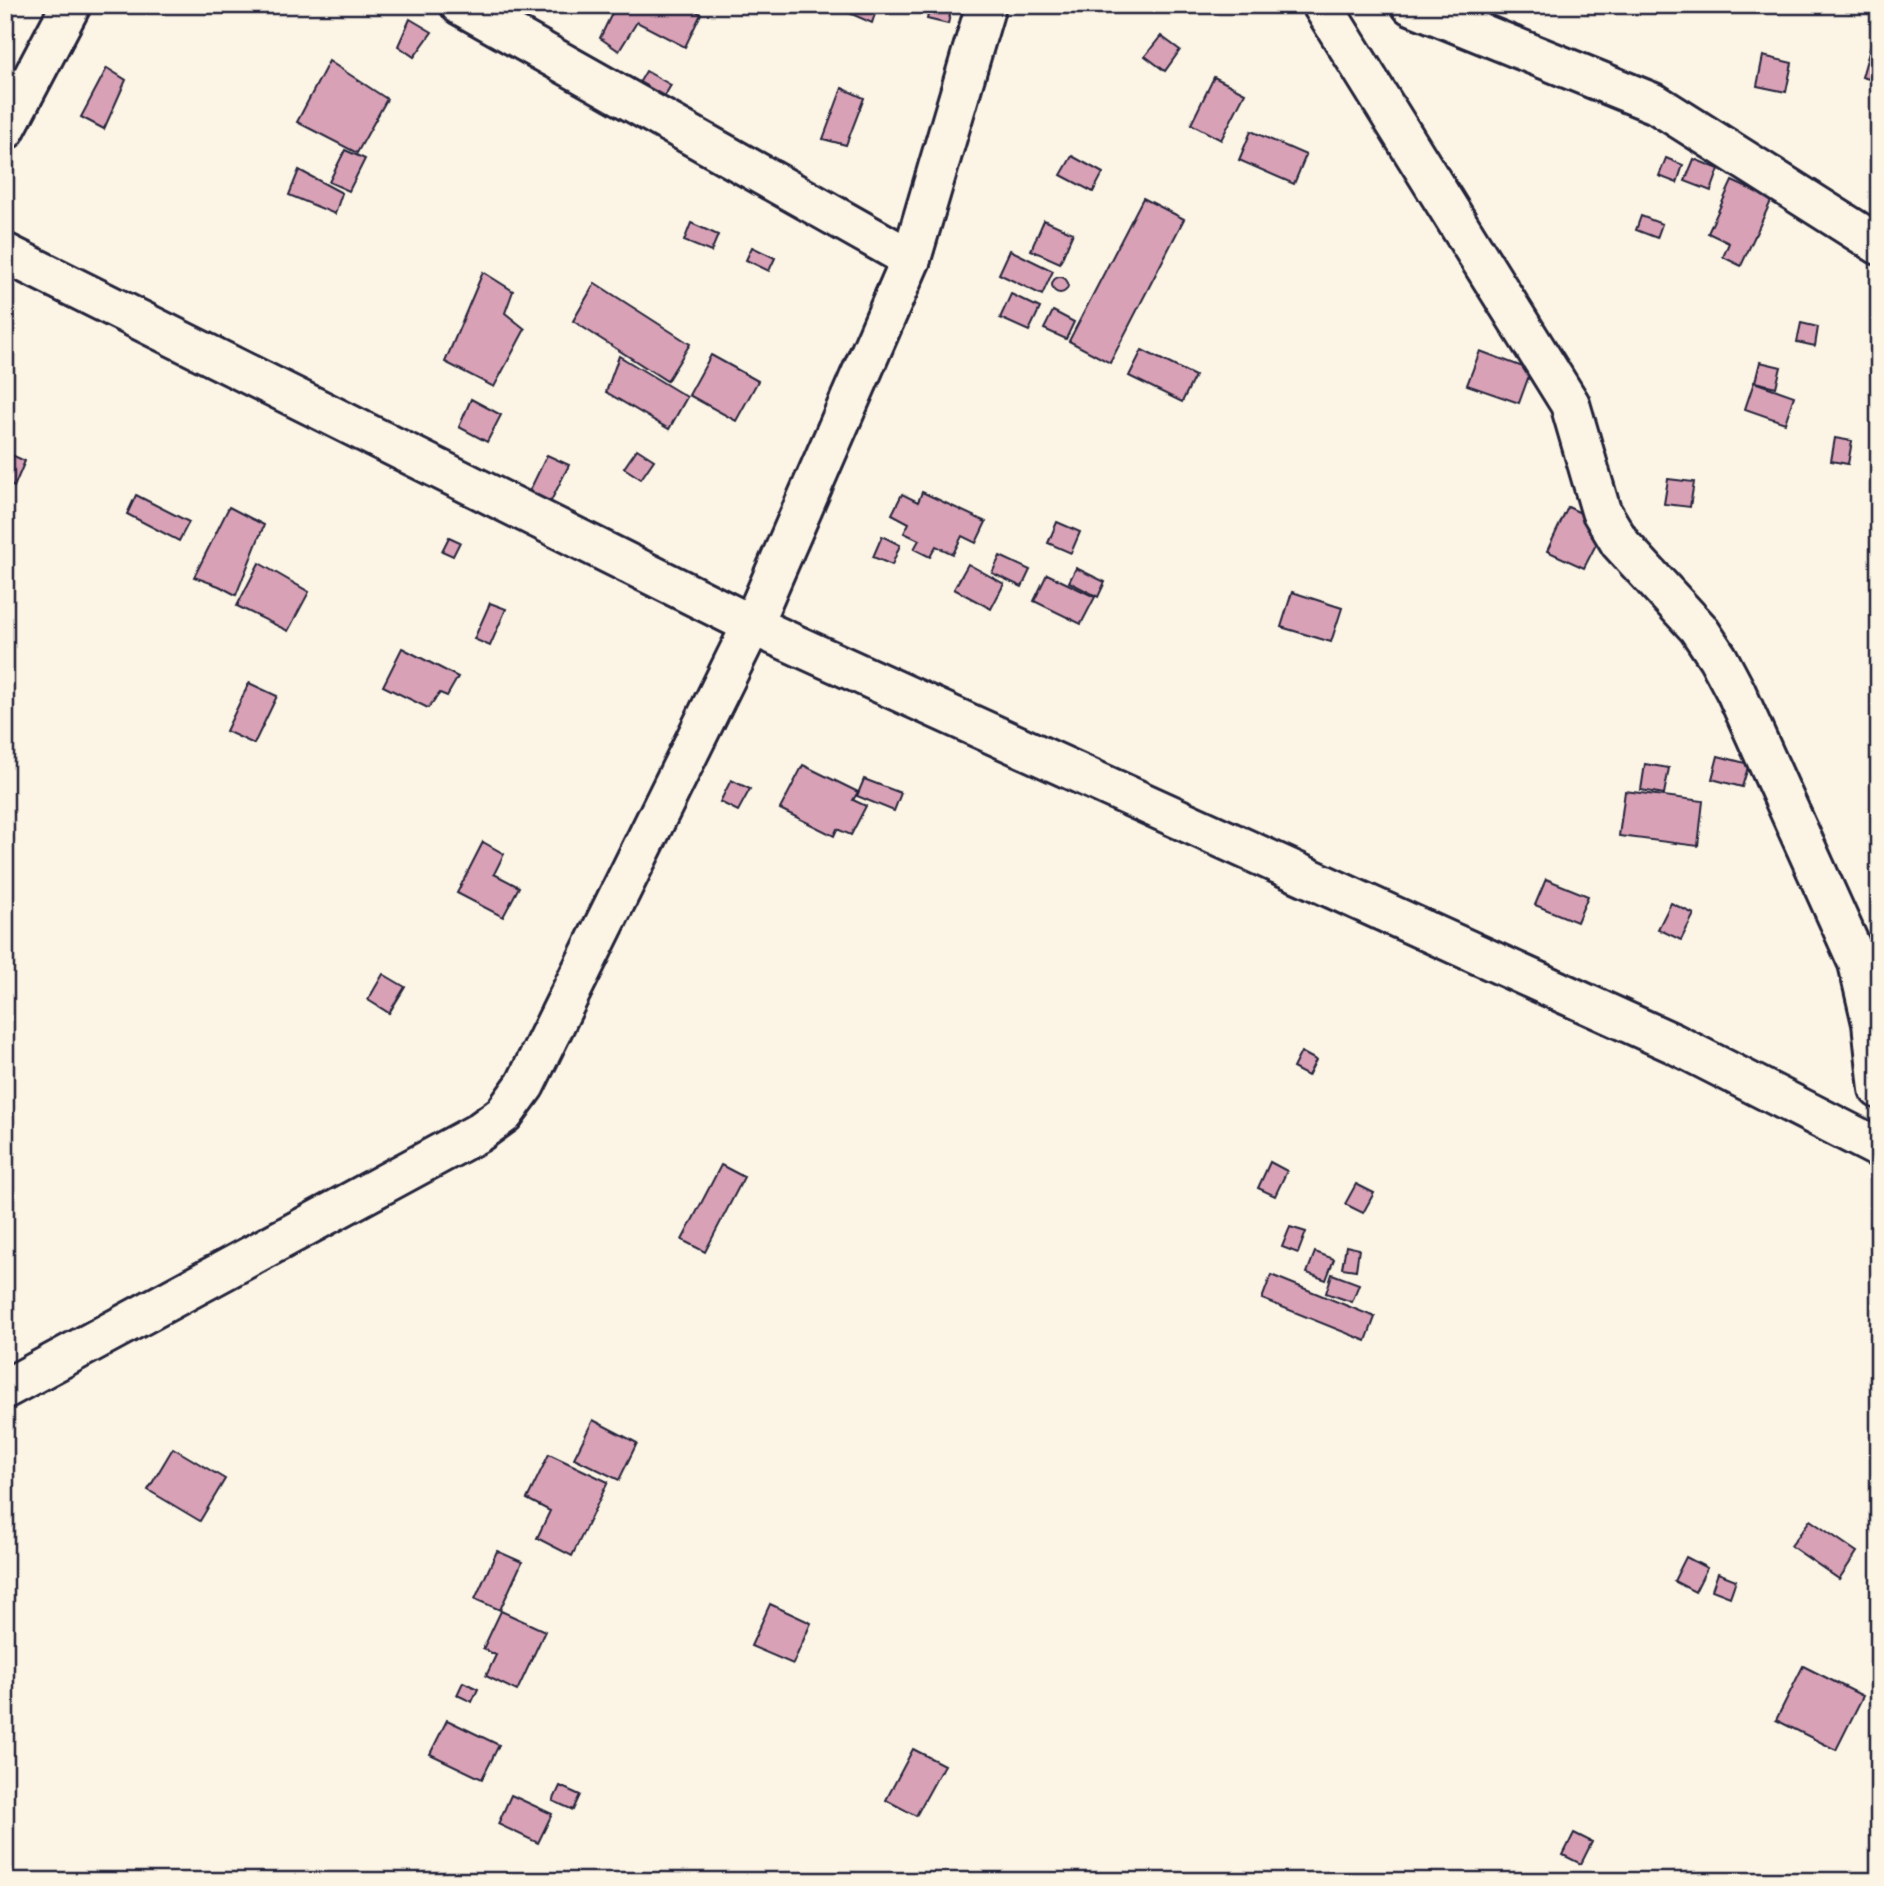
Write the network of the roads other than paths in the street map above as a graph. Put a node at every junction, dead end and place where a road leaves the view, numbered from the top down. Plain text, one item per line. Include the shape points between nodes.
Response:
1 (71, 5) edge
2 (460, 5) edge
3 (986, 5) edge
4 (1322, 5) edge
5 (1411, 5) edge
6 (5, 130) edge
7 (1879, 245) edge
8 (5, 253) edge
9 (911, 259) junction
10 (752, 625) junction
11 (1879, 1089) edge
12 (1879, 1148) edge
13 (5, 1389) edge

1 - 6 street
2 - 9 street
3 - 9 street
4 - 11 street via 1570,404 1601,511 1620,543 1698,628 1736,692 1858,963 1872,1023
5 - 7 street via 1656,104
8 - 10 street
9 - 10 street
10 - 12 street via 1672,1043
10 - 13 street via 524,1085 504,1114 478,1133

